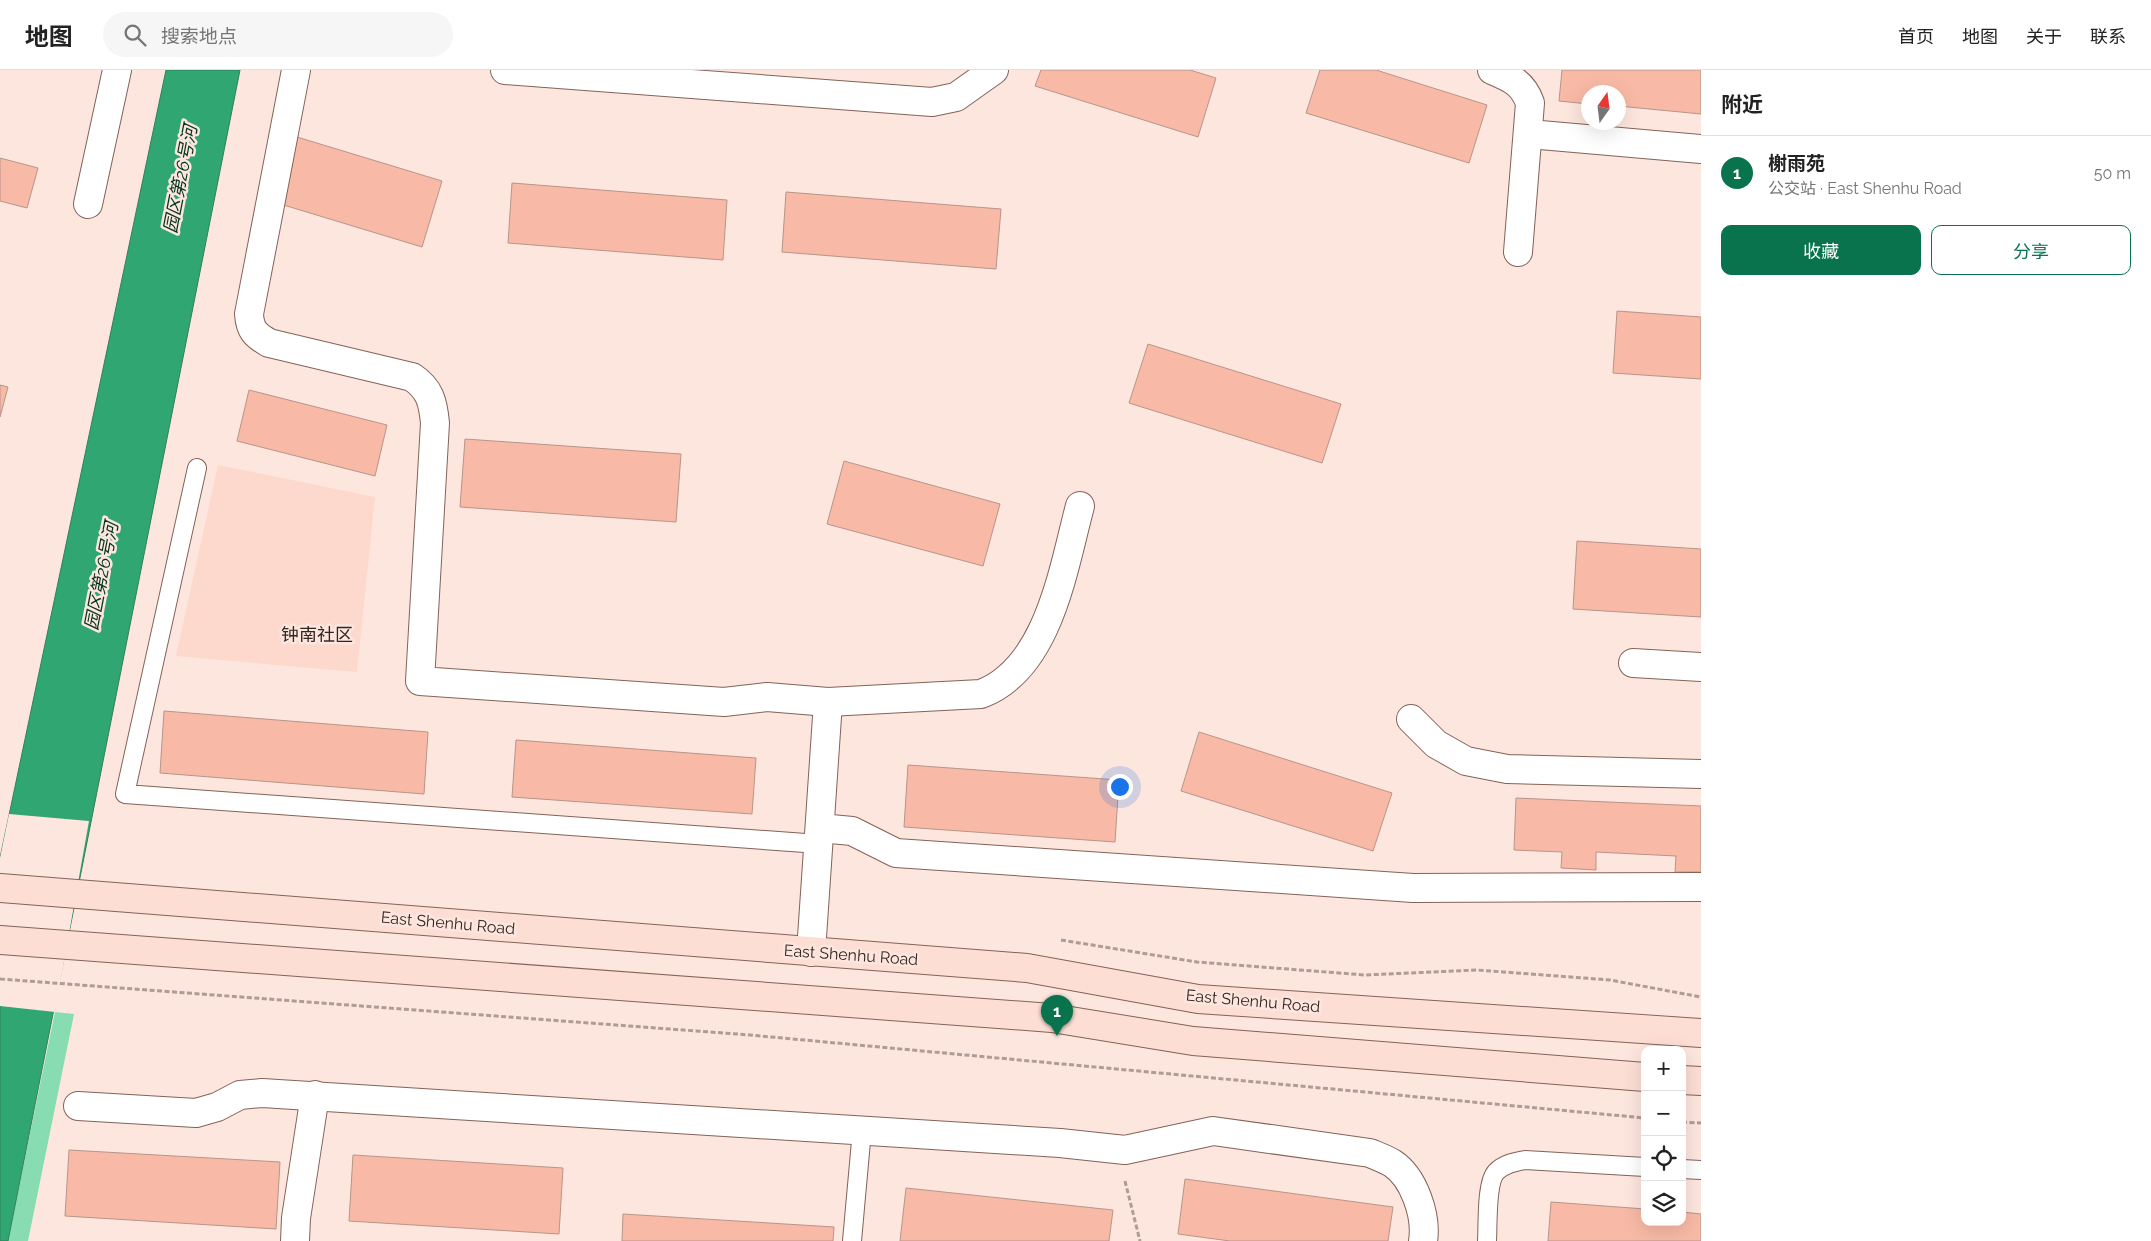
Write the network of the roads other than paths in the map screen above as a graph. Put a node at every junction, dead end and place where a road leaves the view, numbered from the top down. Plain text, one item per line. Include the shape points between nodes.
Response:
1 (117, 70) edge
2 (296, 70) edge
3 (505, 70) edge
4 (994, 70) edge
5 (1492, 70) edge
6 (1529, 134) junction
7 (1701, 149) edge
8 (88, 204) dead end
9 (1518, 252) dead end
10 (197, 468) dead end
11 (1080, 506) dead end
12 (1633, 663) dead end
13 (1701, 667) edge
14 (828, 702) junction
15 (1412, 718) dead end
16 (1701, 774) edge
17 (820, 836) junction
18 (1701, 887) edge
19 (0, 888) edge
20 (0, 940) edge
21 (811, 952) junction
22 (1701, 1033) edge
23 (1641, 1077) edge
24 (1686, 1080) edge
25 (1701, 1081) edge
26 (315, 1095) junction
27 (78, 1106) dead end
28 (862, 1130) junction
29 (1641, 1167) edge
30 (1686, 1169) edge
31 (1701, 1170) edge
32 (295, 1241) edge
33 (852, 1241) edge
34 (1423, 1241) edge
35 (1487, 1241) edge

1 - 8 street
2 - 14 street via 249,314 250,326 256,336 269,343 412,376 424,385 433,401 435,423 420,681 724,702 767,697
3 - 4 street via 932,102 956,97
5 - 6 street via 1518,81 1526,92 1530,103
6 - 7 street
6 - 9 street
10 - 17 lane via 125,794
11 - 14 street via 1045,624 1029,656 998,687 981,694
12 - 13 street
14 - 17 street
15 - 16 street via 1436,744 1466,761 1507,769
17 - 18 street via 852,831 896,853 1413,888
17 - 21 street
19 - 21 main road, East Shenhu Road
20 - 23 main road via 1052,1018 1193,1041
21 - 22 main road, East Shenhu Road via 1027,968 1198,999
24 - 25 main road
26 - 27 street via 240,1095 217,1108 196,1113
26 - 28 street
26 - 32 street
28 - 33 lane
28 - 34 street via 1125,1150 1213,1131 1370,1153 1393,1163 1411,1184 1423,1210
29 - 35 lane via 1524,1160 1507,1164 1495,1173 1490,1192
30 - 31 lane

